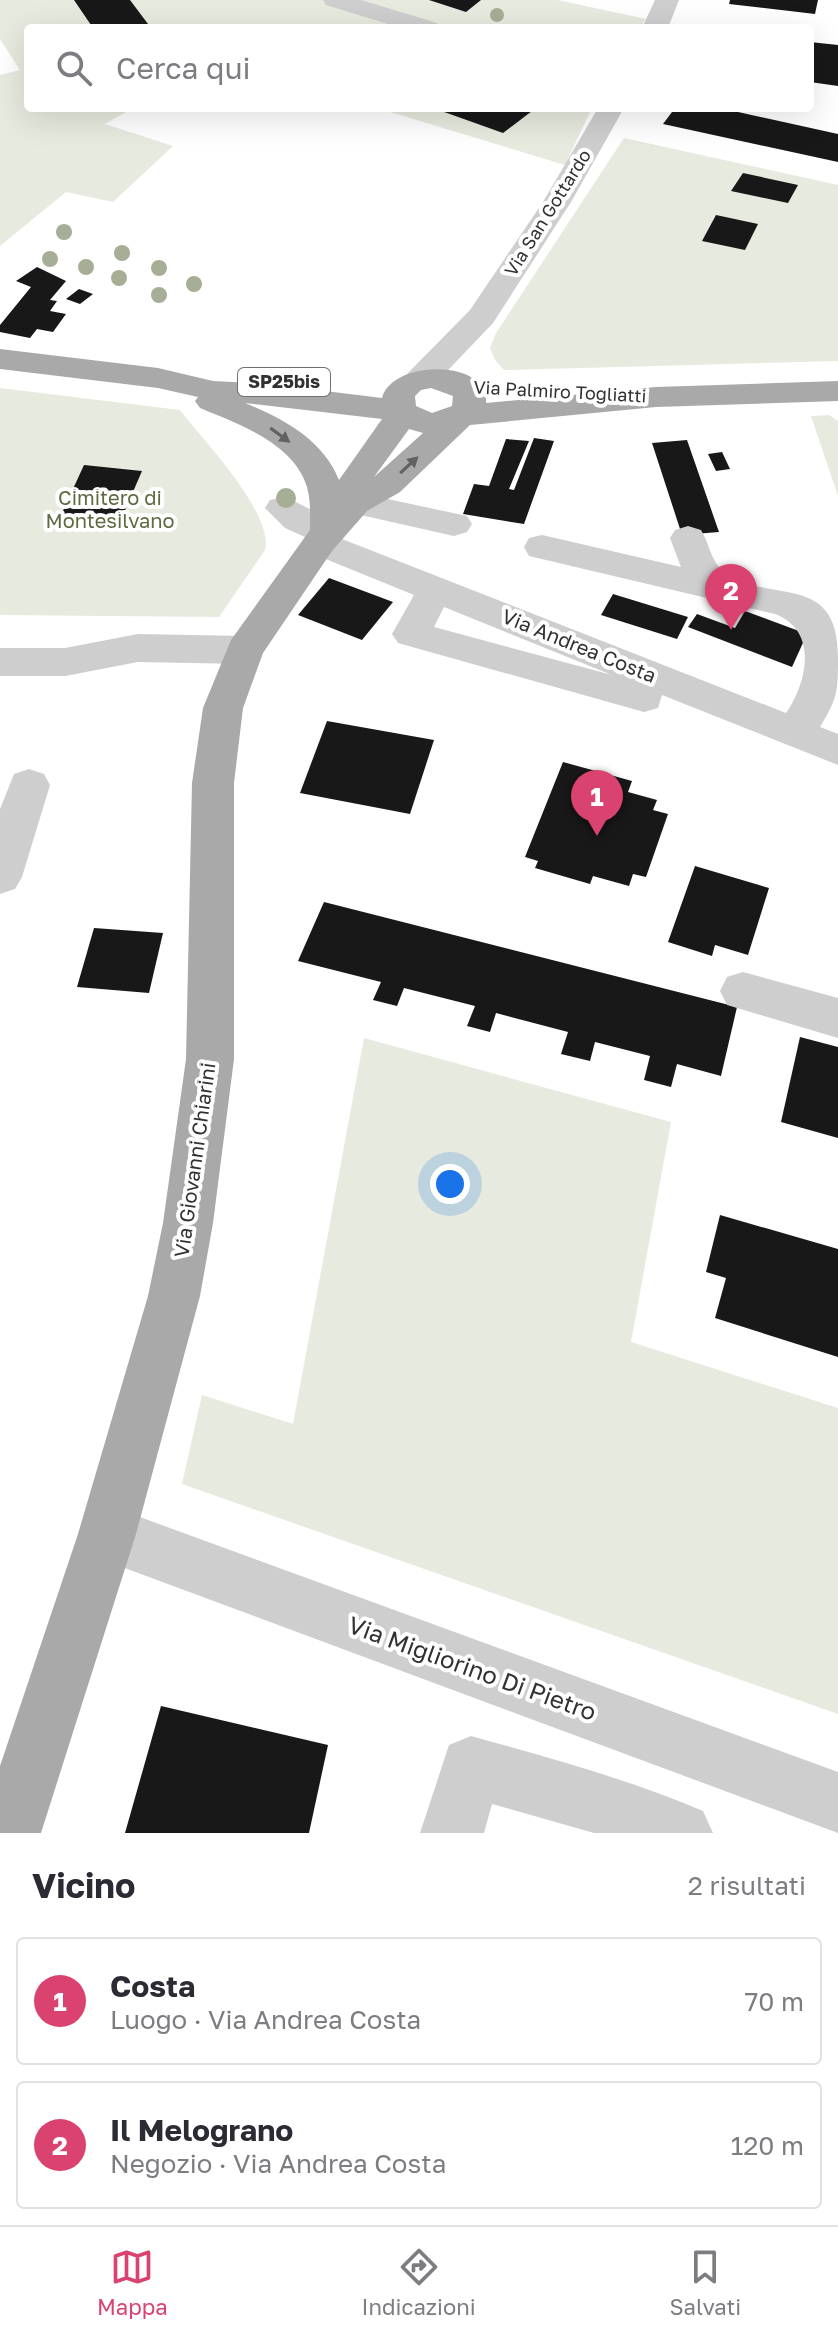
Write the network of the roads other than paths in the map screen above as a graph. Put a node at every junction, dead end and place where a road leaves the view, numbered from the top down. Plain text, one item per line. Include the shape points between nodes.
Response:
1 (335, 0) edge
2 (667, 0) edge
3 (415, 24) edge
4 (657, 24) edge
5 (609, 112) edge
6 (482, 316) junction
7 (0, 359) edge
8 (158, 378) junction
9 (838, 391) edge
10 (409, 397) junction
11 (462, 401) junction
12 (355, 503) junction
13 (283, 508) dead end
14 (454, 524) dead end
15 (324, 538) junction
16 (688, 538) dead end
17 (542, 547) dead end
18 (436, 588) junction
19 (724, 588) junction
20 (0, 634) edge
21 (138, 648) junction
22 (245, 650) junction
23 (0, 662) edge
24 (820, 744) edge
25 (29, 785) dead end
26 (8, 825) edge
27 (0, 877) edge
28 (743, 991) dead end
29 (838, 1018) edge
30 (107, 1534) junction
31 (838, 1803) edge
32 (9, 1833) edge
33 (452, 1833) edge
34 (681, 1833) edge

1 - 3 street
2 - 4 street
5 - 6 street, Via San Gottardo
6 - 10 street, Via San Gottardo
6 - 11 street, Via San Gottardo
7 - 8 main road, SP25bis
8 - 10 main road, SP25bis via 213,391
8 -> 15 main road via 245,415 297,449 322,481
9 - 11 main road, Via Palmiro Togliatti
10 - 11 main road via 442,379
10 - 11 main road via 416,420 433,423
10 - 12 main road, Via Giovanni Chiarini via 357,476
12 -> 11 main road, Via Giovanni Chiarini via 388,484
12 - 14 street
12 - 15 main road, Via Giovanni Chiarini
13 - 15 street, Via Andrea Costa
15 - 18 street, Via Andrea Costa
15 - 22 main road, Via Giovanni Chiarini
16 - 19 street via 702,573
17 - 19 street
18 - 24 street, Via Andrea Costa
18 - 24 street via 411,634
19 - 24 street via 793,606 811,618 820,634 826,670 817,700
20 - 21 street via 77,633
21 - 22 street
21 - 23 street via 65,662
22 - 30 main road, Via Giovanni Chiarini via 223,708 213,783 210,1059 188,1223 174,1296
25 - 26 street
26 - 27 street
28 - 29 street
30 - 31 street, Via Migliorino Di Pietro
30 - 32 main road, Via Giovanni Chiarini
33 - 34 street via 471,1767 609,1806

